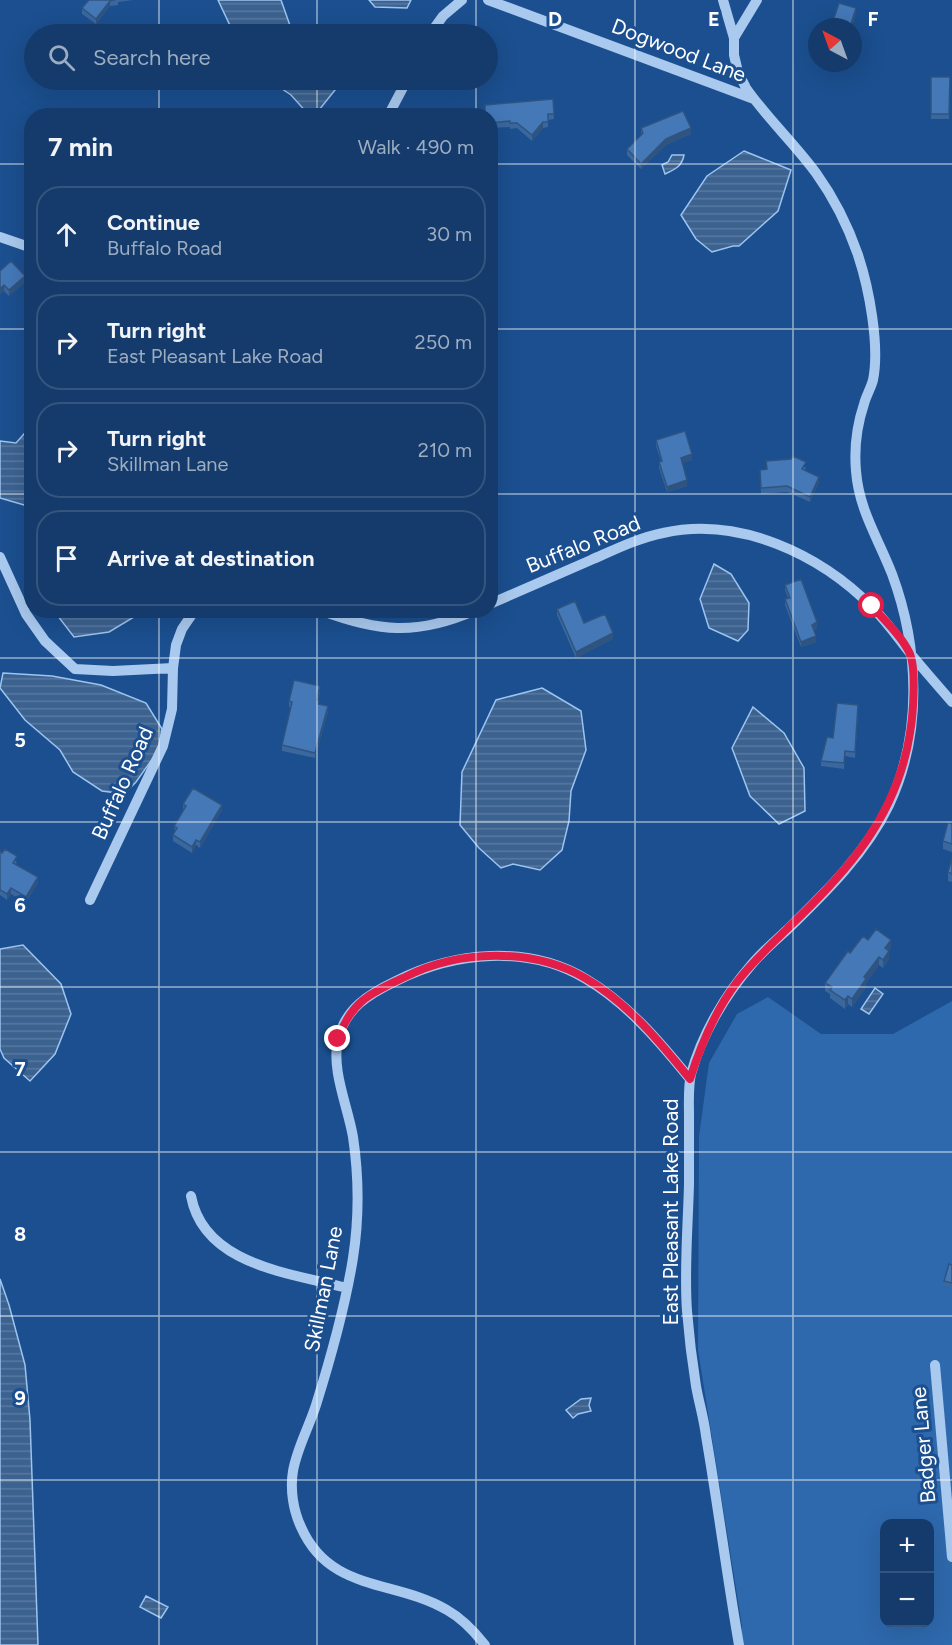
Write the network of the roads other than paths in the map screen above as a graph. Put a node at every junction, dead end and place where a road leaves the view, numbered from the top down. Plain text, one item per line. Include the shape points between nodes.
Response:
1 (462, 0) edge
2 (488, 0) edge
3 (723, 0) edge
4 (757, 0) edge
5 (437, 24) edge
6 (734, 38) junction
7 (402, 90) edge
8 (754, 100) junction
9 (392, 108) edge
10 (0, 237) edge
11 (24, 245) edge
12 (0, 557) edge
13 (498, 601) edge
14 (24, 610) edge
15 (29, 618) edge
16 (190, 618) edge
17 (341, 618) edge
18 (454, 618) edge
19 (910, 653) junction
20 (172, 668) junction
21 (952, 702) edge
22 (90, 900) dead end
23 (690, 1079) junction
24 (191, 1196) dead end
25 (347, 1288) junction
26 (935, 1365) dead end
27 (952, 1557) edge
28 (485, 1645) edge
29 (739, 1645) edge

1 - 5 street
2 - 8 street, Dogwood Lane
3 - 6 street, East Pleasant Lake Road
4 - 6 street
6 - 8 street, East Pleasant Lake Road via 738,72
7 - 9 street
8 - 19 street, East Pleasant Lake Road via 816,173 833,199 859,256 869,297 874,349 873,381 859,420 856,472 867,520 900,597
10 - 11 street
12 - 14 street
13 - 19 street, Buffalo Road via 637,540 672,531 716,529 762,538 828,571 872,606
15 - 20 street via 45,641 75,669
16 - 20 street, Buffalo Road via 176,645
17 - 18 street via 399,629
19 - 21 street, Buffalo Road
19 - 23 street, East Pleasant Lake Road via 913,718 908,749 889,805 858,855 736,983 707,1031
20 - 22 street, Buffalo Road via 172,710 163,746
23 - 25 street, Skillman Lane via 617,1002 585,978 559,967 513,957 464,958 416,971 374,991 351,1011 338,1039 336,1054 357,1173 355,1243
23 - 29 street, East Pleasant Lake Road via 686,1272 690,1347
24 - 25 street via 201,1222 223,1247 280,1273
25 - 28 street, Skillman Lane via 329,1362 293,1473 292,1492 300,1526 320,1556 335,1569 445,1608
26 - 27 street, Badger Lane

